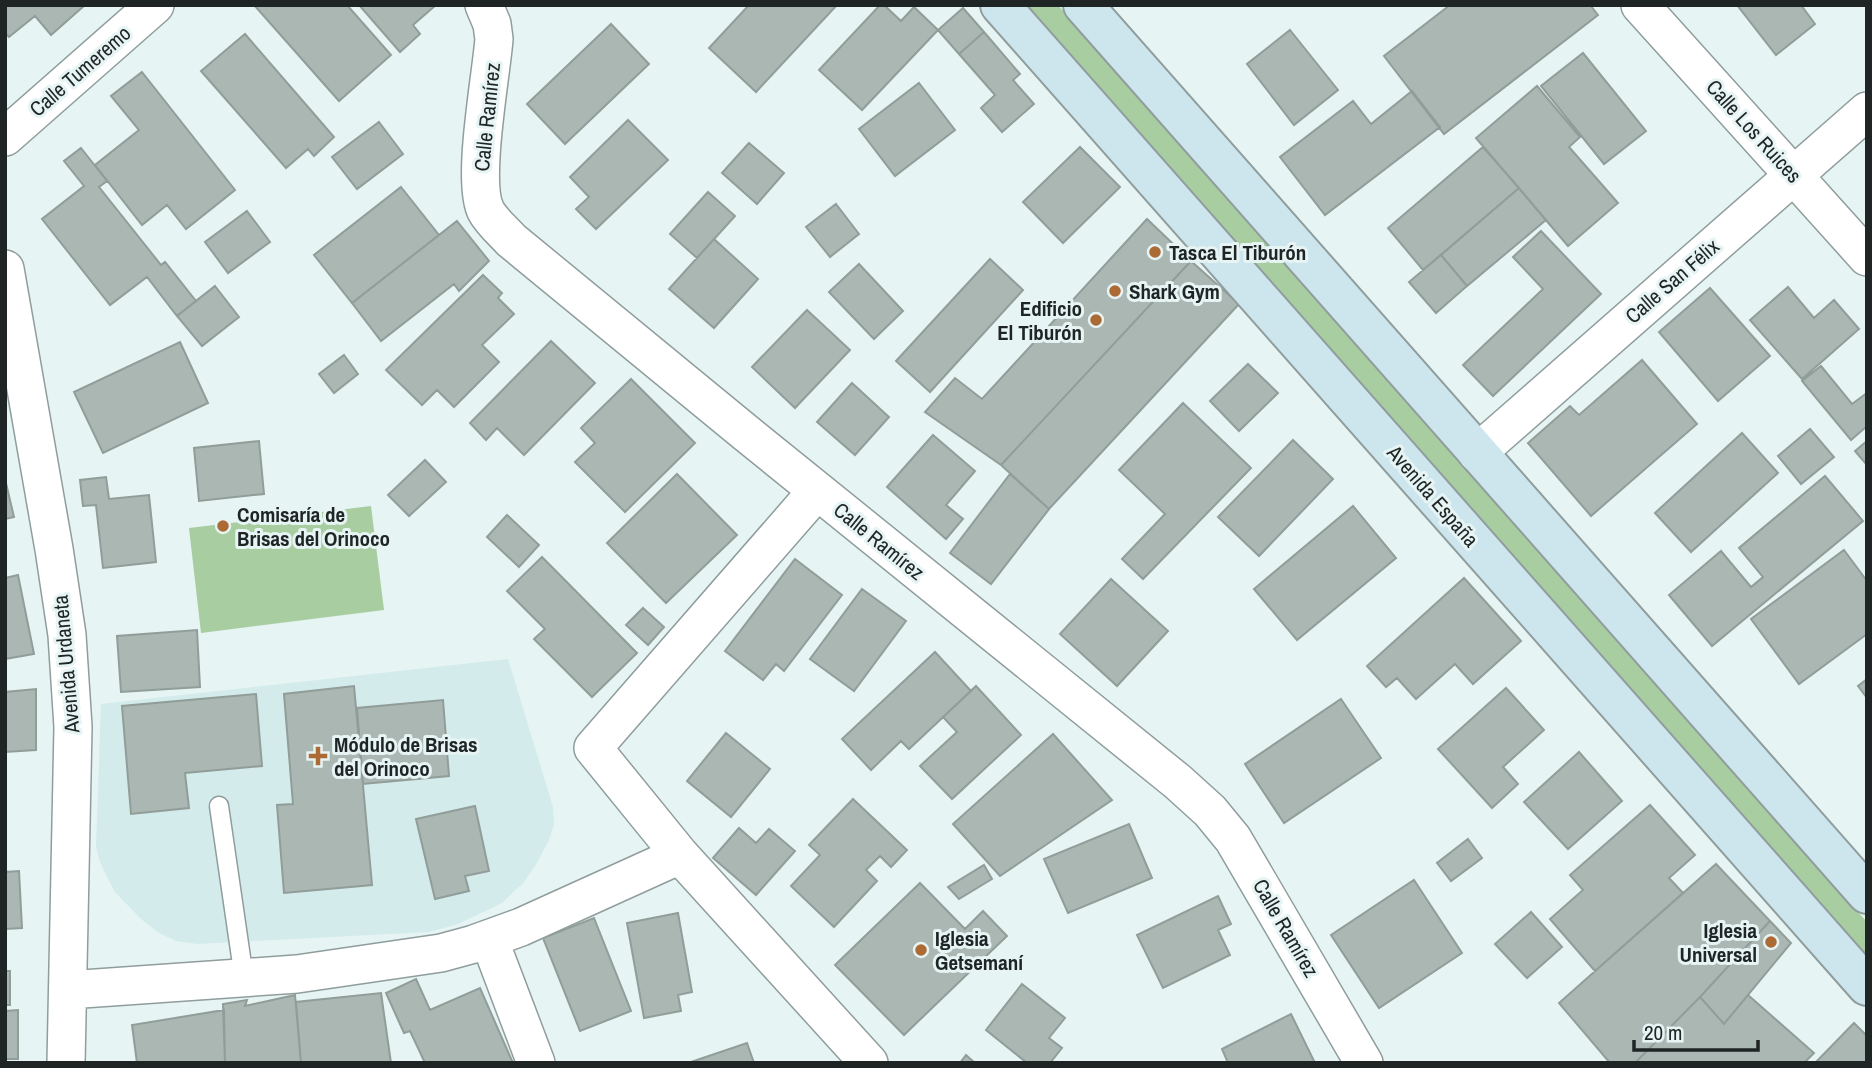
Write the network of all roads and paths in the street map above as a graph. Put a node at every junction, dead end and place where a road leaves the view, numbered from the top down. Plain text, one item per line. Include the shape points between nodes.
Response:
1 (155, 5) edge
2 (484, 5) edge
3 (1000, 5) edge
4 (1083, 5) edge
5 (1640, 5) edge
6 (1867, 111) edge
7 (7, 136) edge
8 (1793, 175) junction
9 (1867, 257) edge
10 (5, 269) edge
11 (1477, 453) junction
12 (817, 491) junction
13 (219, 806) dead end
14 (680, 855) junction
15 (1867, 894) edge
16 (489, 939) junction
17 (244, 978) junction
18 (1867, 986) edge
19 (68, 990) junction
20 (66, 1063) edge
21 (536, 1063) edge
22 (869, 1063) edge
23 (1364, 1063) edge

1 - 7 street, Calle Tumeremo
2 - 12 street, Calle Ramírez via 494,39 480,170 486,211 511,240
3 - 18 main road, Avenida España
4 - 11 main road
5 - 8 street, Calle Los Ruices
6 - 8 street, Calle San Félix
8 - 9 street, Calle Los Ruices
8 - 11 street, Calle San Félix
10 - 19 street, Avenida Urdaneta via 66,635 73,727
11 - 15 main road
12 - 14 street via 593,748
12 - 23 street, Calle Ramírez via 1210,811 1255,874
13 - 17 lane
14 - 16 street
14 - 22 street
16 - 17 street via 441,953
16 - 21 street
17 - 19 street
19 - 20 street, Avenida Urdaneta

